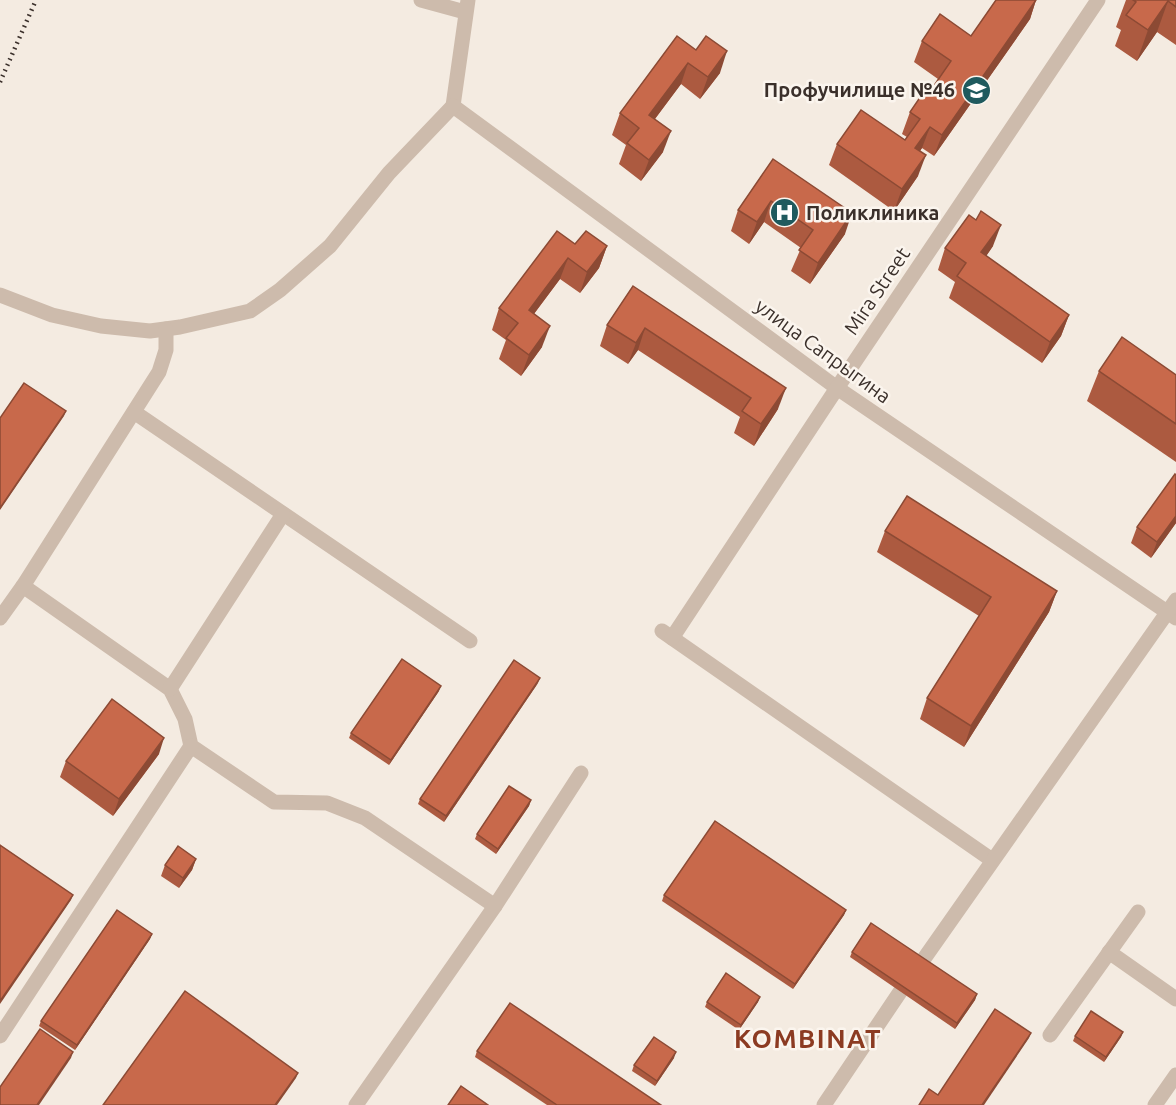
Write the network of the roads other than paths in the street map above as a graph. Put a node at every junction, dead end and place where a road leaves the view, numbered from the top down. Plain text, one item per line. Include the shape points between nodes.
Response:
1 (421, 0) edge
2 (1098, 0) edge
3 (466, 6) edge
4 (453, 106) junction
5 (0, 294) edge
6 (166, 329) junction
7 (837, 388) junction
8 (134, 412) junction
9 (283, 514) junction
10 (23, 586) junction
11 (1173, 610) edge
12 (0, 618) edge
13 (470, 641) dead end
14 (170, 688) junction
15 (191, 746) junction
16 (581, 773) dead end
17 (992, 860) junction
18 (495, 906) junction
19 (1138, 912) dead end
20 (1109, 952) junction
21 (921, 963) edge
22 (900, 992) edge
23 (1176, 999) edge
24 (1050, 1035) dead end
25 (0, 1036) edge
26 (1176, 1075) edge
27 (356, 1105) edge
28 (825, 1105) edge
29 (1155, 1105) edge

1 - 3 street
2 - 7 street, Mira Street
3 - 4 street
4 - 6 street via 389,173 330,246 280,290 250,310
4 - 7 street, улица Сапрыгина
5 - 6 street via 52,315 100,326
6 - 8 street via 166,350 159,372
7 - 11 street, улица Сапрыгина
7 - 17 street, Mira Street via 667,634
8 - 9 street
8 - 10 street
9 - 13 street
9 - 14 street
10 - 12 street
10 - 14 street
11 - 17 street
14 - 15 street via 185,719
15 - 18 street via 274,802 327,803 365,818
15 - 25 street
16 - 18 street
17 - 21 street
18 - 27 street
19 - 20 street
20 - 23 street
20 - 24 street
22 - 28 street
26 - 29 street

